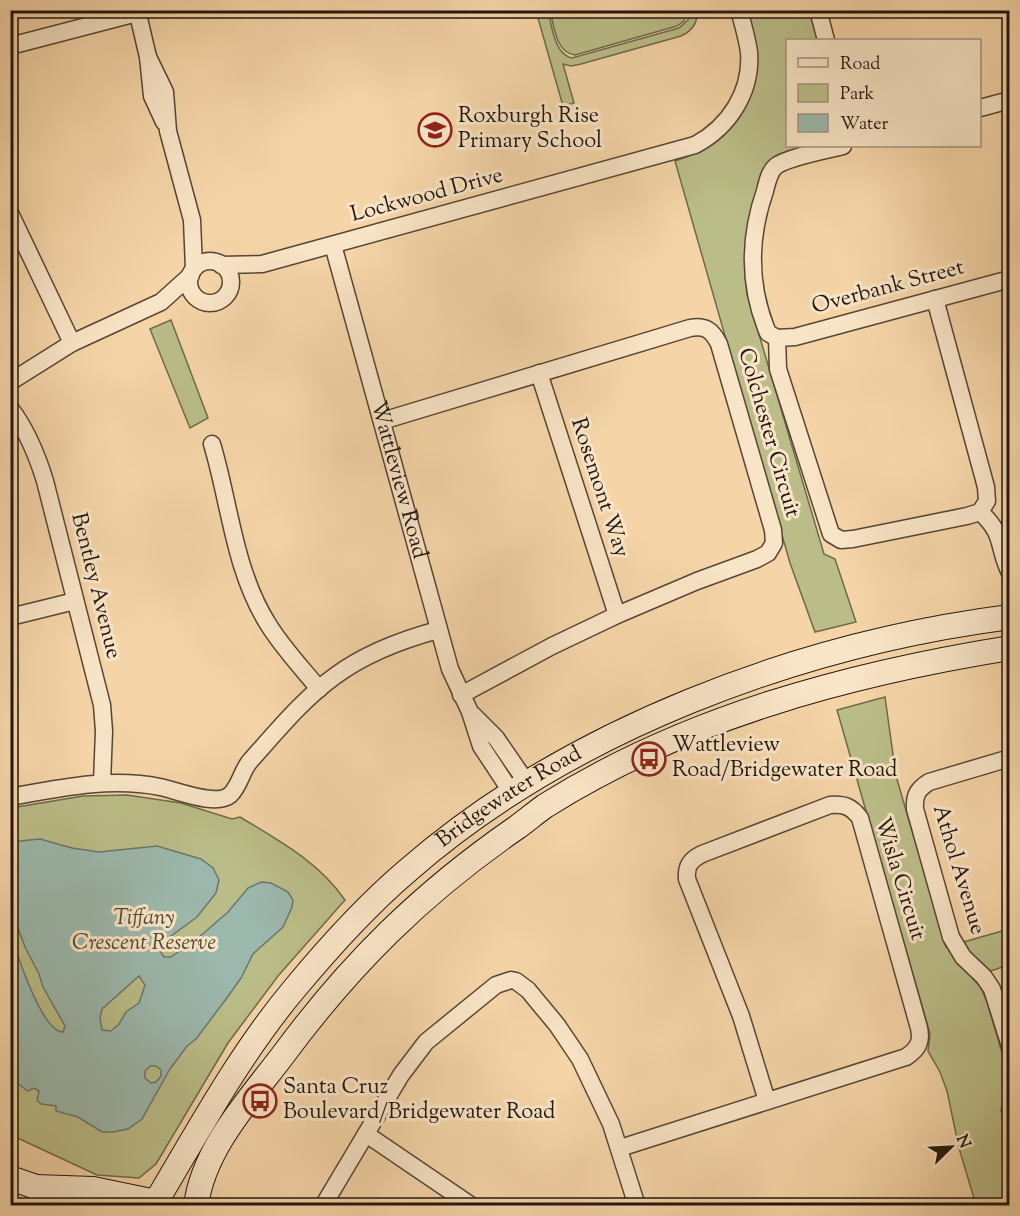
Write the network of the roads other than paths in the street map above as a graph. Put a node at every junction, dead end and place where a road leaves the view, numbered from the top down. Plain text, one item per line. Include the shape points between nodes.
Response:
1 (739, 10) edge
2 (818, 10) edge
3 (137, 12) edge
4 (826, 39) edge
5 (10, 46) edge
6 (1010, 100) edge
7 (981, 108) edge
8 (839, 147) edge
9 (10, 213) edge
10 (192, 220) junction
11 (333, 245) junction
12 (218, 263) junction
13 (262, 264) junction
14 (192, 272) junction
15 (1010, 279) edge
16 (230, 285) junction
17 (196, 298) junction
18 (935, 299) junction
19 (161, 302) junction
20 (777, 338) junction
21 (72, 343) junction
22 (539, 373) junction
23 (10, 382) edge
24 (10, 408) edge
25 (382, 421) junction
26 (212, 444) dead end
27 (980, 512) junction
28 (1010, 573) edge
29 (75, 601) junction
30 (617, 615) junction
31 (10, 616) edge
32 (1010, 617) edge
33 (438, 630) junction
34 (1010, 648) edge
35 (319, 689) junction
36 (461, 695) junction
37 (1010, 758) edge
38 (102, 783) junction
39 (519, 788) junction
40 (10, 797) edge
41 (536, 813) junction
42 (1010, 1046) edge
43 (767, 1101) junction
44 (366, 1134) junction
45 (620, 1148) junction
46 (10, 1178) edge
47 (35, 1187) junction
48 (152, 1201) edge
49 (87, 1206) edge
50 (194, 1206) edge
51 (323, 1206) edge
52 (472, 1206) edge
53 (636, 1206) edge

1 - 11 street, Lockwood Drive via 749,52 746,82 734,111 704,140 664,155
2 - 4 street
3 - 5 street
3 - 10 street via 152,96 168,131
6 - 7 street
8 - 20 street via 779,164 770,175 753,233 753,274 766,328
9 - 21 street
10 - 12 street via 204,247
10 - 14 street
11 - 13 street, Lockwood Drive
11 - 25 street, Wattleview Road
12 - 13 street, Lockwood Drive
12 - 14 street via 204,262
12 - 16 street via 229,274
13 - 16 street, Lockwood Drive
14 - 17 street via 190,287
14 - 19 street
15 - 18 street, Overbank Street
16 - 17 street via 225,296 214,303
17 - 19 street
18 - 20 street, Overbank Street via 795,337
18 - 27 street via 986,487 987,501
19 - 21 street
20 - 27 street via 778,369 831,534 841,540 853,539
21 - 23 street
22 - 25 street, Colchester Circuit
22 - 30 street, Rosemont Way
22 - 30 street, Colchester Circuit via 699,326 715,334 719,344 774,543 768,553 757,559
24 - 29 street, Bentley Avenue via 37,456
25 - 33 street, Wattleview Road
26 - 35 street via 239,559 252,593 267,624
27 - 28 street via 999,535
29 - 31 street
29 - 38 street, Bentley Avenue via 102,705
30 - 36 street, Colchester Circuit
32 - 39 street, Bridgewater Road via 833,652 743,681 597,743
33 - 35 street via 389,645
33 - 36 street, Wattleview Road
34 - 41 street, Bridgewater Road via 872,674 748,712 610,769
35 - 38 street via 247,764 230,795 218,800 205,799 156,786
36 - 39 street, Wattleview Road via 481,746
37 - 42 street, Athol Avenue via 929,782 914,799 951,937 963,957 993,990
38 - 40 street
39 - 41 street, Wattleview Road
39 - 48 street, Bridgewater Road via 406,871 301,980 246,1052
41 - 50 street, Bridgewater Road via 424,897 367,952 314,1013 210,1157
43 - 43 street, Wisla Circuit via 906,1057 921,1039 860,818 842,804 702,854 686,868 741,1016
43 - 45 street, Wisla Circuit
44 - 45 street via 426,1042 496,985 511,980 528,990 580,1059
44 - 51 street
44 - 52 street
45 - 53 street
46 - 47 street
47 - 48 street via 93,1189
47 - 49 street
48 - 50 street via 170,1194

